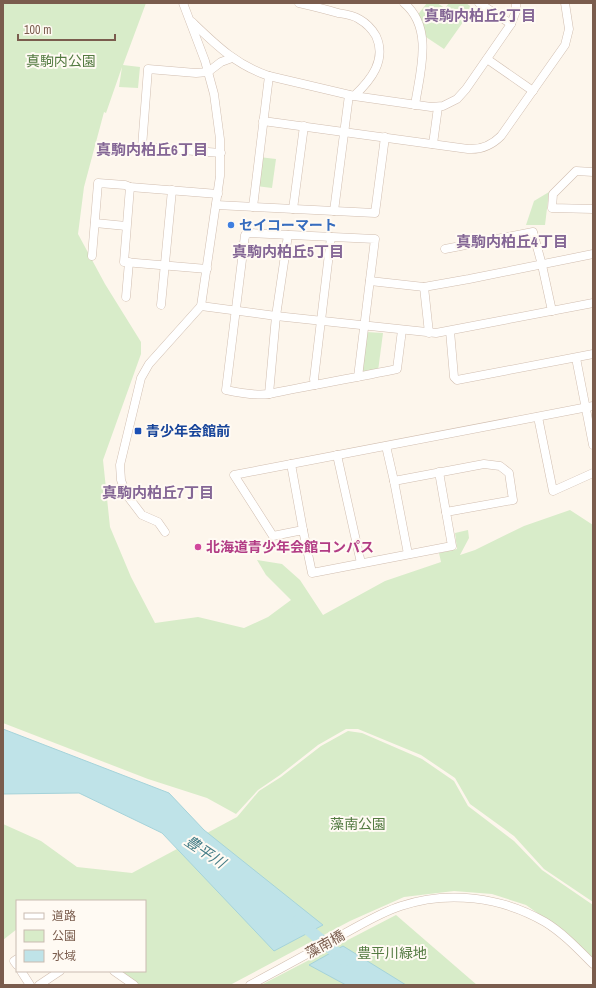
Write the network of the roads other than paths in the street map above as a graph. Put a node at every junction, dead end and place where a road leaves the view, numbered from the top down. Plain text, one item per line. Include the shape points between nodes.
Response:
1 (183, 3) edge
2 (299, 3) edge
3 (404, 3) edge
4 (479, 3) edge
5 (516, 3) edge
6 (565, 3) edge
7 (312, 4) edge
8 (190, 20) junction
9 (511, 24) junction
10 (232, 58) junction
11 (487, 59) junction
12 (208, 72) junction
13 (269, 76) junction
14 (533, 91) junction
15 (351, 95) junction
16 (415, 105) junction
17 (438, 107) junction
18 (263, 121) junction
19 (304, 126) junction
20 (344, 131) junction
21 (385, 137) junction
22 (433, 144) junction
23 (221, 153) junction
24 (593, 172) edge
25 (130, 187) junction
26 (172, 190) junction
27 (218, 194) junction
28 (216, 205) junction
29 (253, 207) junction
30 (294, 209) junction
31 (593, 209) edge
32 (334, 211) junction
33 (95, 223) junction
34 (126, 226) junction
35 (288, 235) junction
36 (331, 237) junction
37 (444, 249) dead end
38 (593, 254) edge
39 (92, 256) dead end
40 (129, 262) junction
41 (542, 264) junction
42 (165, 266) junction
43 (208, 269) junction
44 (370, 281) junction
45 (424, 287) junction
46 (126, 297) dead end
47 (593, 303) edge
48 (162, 305) dead end
49 (201, 306) junction
50 (236, 310) junction
51 (552, 311) junction
52 (276, 316) junction
53 (321, 320) junction
54 (364, 325) junction
55 (402, 330) junction
56 (450, 331) junction
57 (429, 333) junction
58 (593, 354) edge
59 (576, 358) junction
60 (358, 377) junction
61 (315, 385) junction
62 (269, 394) junction
63 (589, 406) edge
64 (538, 417) junction
65 (593, 445) edge
66 (386, 446) junction
67 (337, 455) junction
68 (291, 464) junction
69 (439, 472) junction
70 (593, 473) edge
71 (394, 481) junction
72 (446, 512) junction
73 (303, 530) junction
74 (165, 532) dead end
75 (408, 554) junction
76 (361, 563) junction
77 (593, 964) edge
78 (22, 972) edge
79 (58, 972) edge
80 (115, 972) edge
81 (30, 985) edge
82 (39, 985) edge
83 (134, 985) edge
84 (250, 985) edge

1 - 8 street
2 - 7 street
3 - 16 street via 418,20 423,37
4 - 9 street
5 - 9 street
6 - 14 street via 569,25 567,40
7 - 15 street via 359,19 370,27 376,38 378,64 370,80
8 - 10 street
8 - 12 street
9 - 11 street
10 - 12 street via 221,62
10 - 13 street
11 - 14 street
11 - 17 street via 462,94 452,102
12 - 23 street via 218,117
12 - 23 street via 148,69 142,147
13 - 15 street
13 - 18 street
14 - 22 street via 502,136 492,144 474,149
15 - 16 street
15 - 20 street
16 - 17 street
17 - 22 street
18 - 19 street
18 - 29 street
19 - 20 street
19 - 30 street
20 - 21 street
20 - 32 street
21 - 22 street
21 - 32 street via 375,213
23 - 27 street
24 - 31 street via 576,171 553,194 552,208
25 - 26 street
25 - 33 street via 98,183
25 - 34 street
26 - 27 street
26 - 42 street
27 - 28 street
28 - 29 street
28 - 43 street
29 - 30 street
30 - 32 street
33 - 34 street
33 - 39 street
34 - 40 street via 124,262
35 - 36 street
35 - 50 street via 245,235
35 - 52 street
36 - 44 street via 375,239
36 - 53 street
37 - 41 street via 533,232
38 - 41 street
40 - 42 street
40 - 46 street
41 - 45 street
41 - 51 street
42 - 43 street
42 - 48 street
43 - 49 street
44 - 45 street
44 - 54 street
45 - 57 street
47 - 51 street
49 - 50 street
49 - 74 street via 145,370 121,459 120,473 126,494 142,515 158,522
50 - 52 street
50 - 62 street via 226,390 241,394
51 - 56 street
52 - 53 street
52 - 62 street
53 - 54 street
53 - 61 street
54 - 55 street
54 - 60 street
55 - 57 street
55 - 60 street via 397,369
56 - 57 street
56 - 59 street via 454,378 457,380
58 - 59 street
59 - 63 street
60 - 61 street
61 - 62 street
63 - 64 street
63 - 65 street
64 - 66 street
64 - 70 street via 553,491
66 - 67 street
66 - 71 street
67 - 68 street
67 - 76 street
68 - 73 street
68 - 73 street via 234,475 273,536
69 - 71 street
69 - 72 street
69 - 72 street via 484,464 500,466 509,473 513,500
71 - 75 street
72 - 75 street via 452,546
73 - 76 street via 312,573
75 - 76 street
77 - 84 street, 藻南橋 via 565,937 546,923 520,910 487,900 453,897 402,905 371,919
78 - 81 street
79 - 82 street
80 - 83 street

